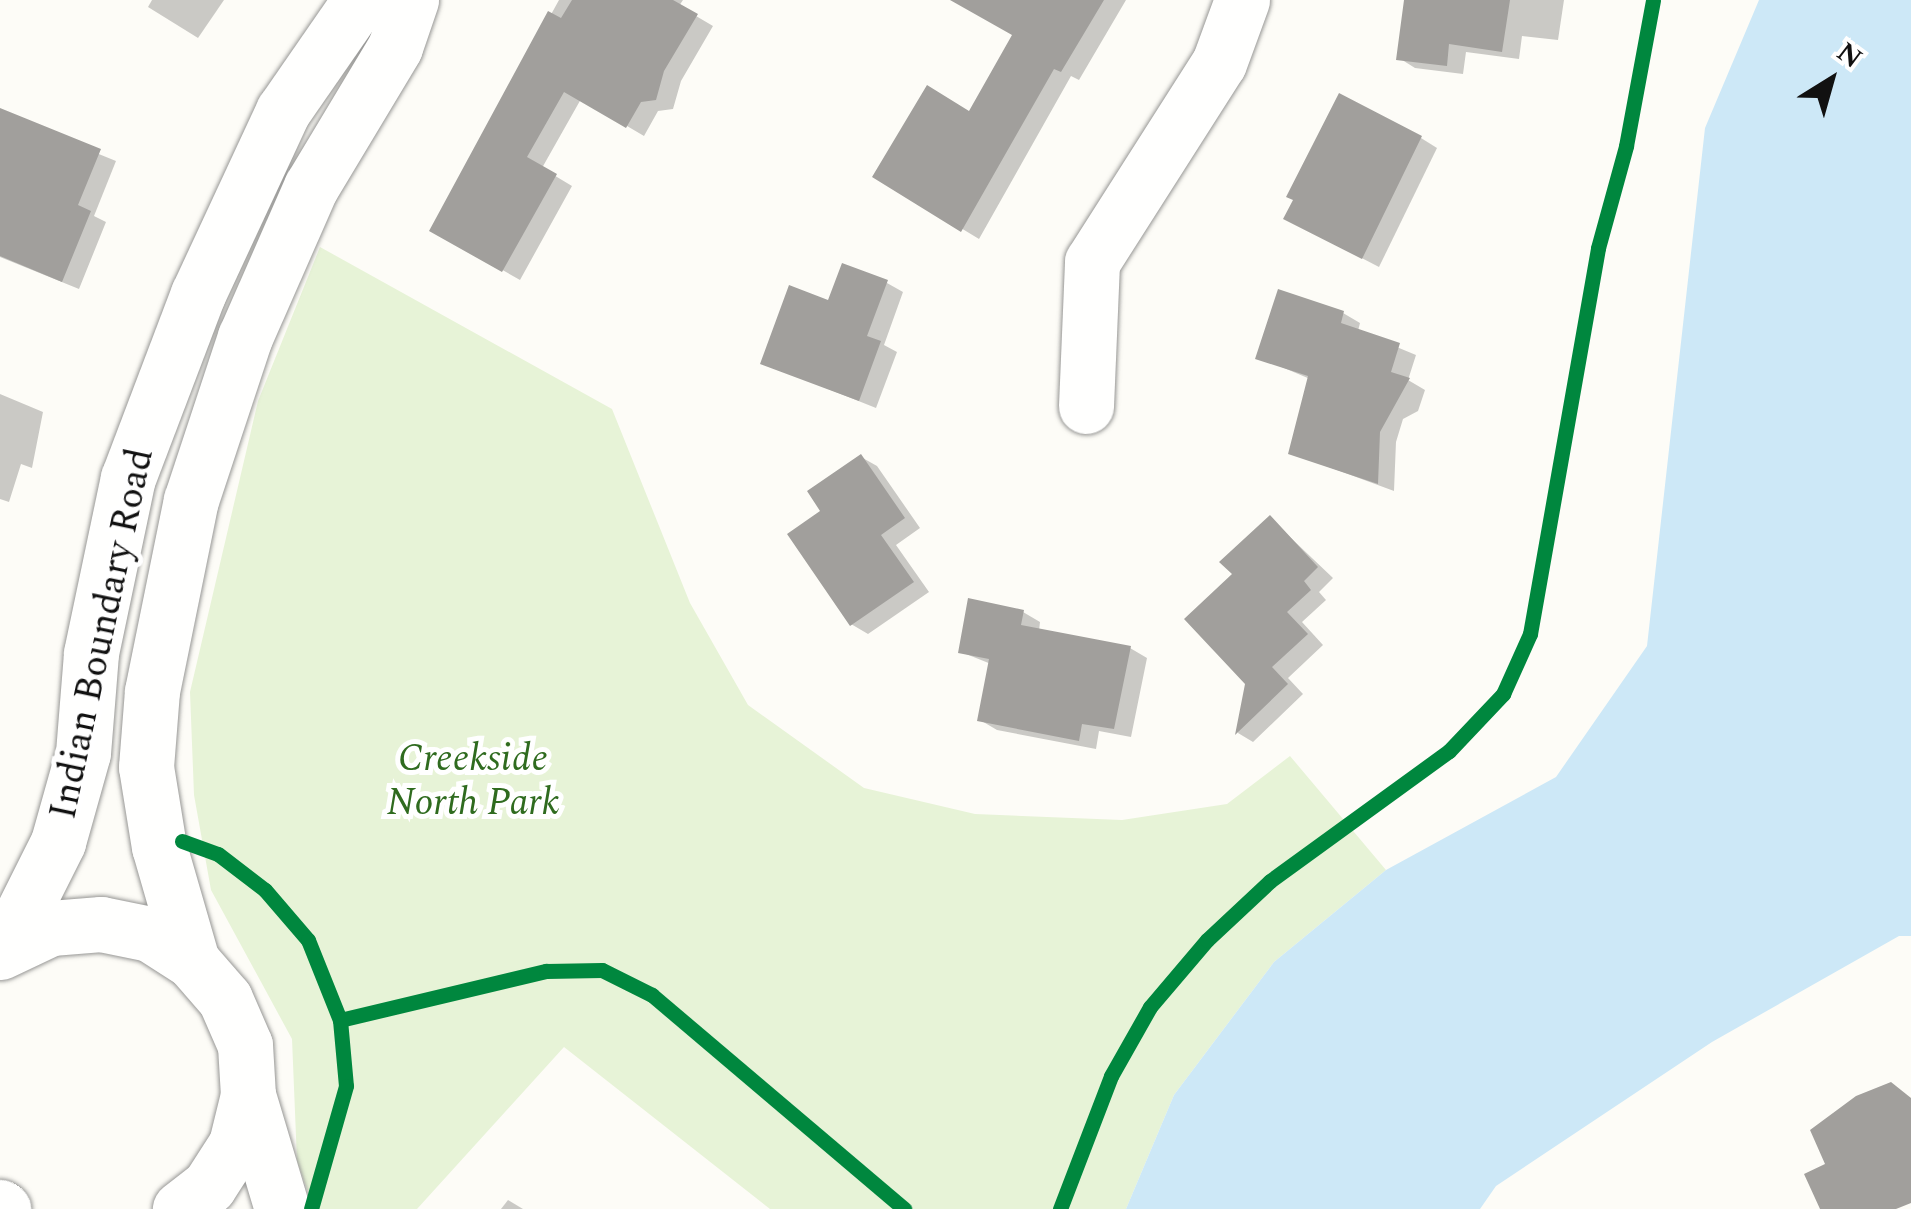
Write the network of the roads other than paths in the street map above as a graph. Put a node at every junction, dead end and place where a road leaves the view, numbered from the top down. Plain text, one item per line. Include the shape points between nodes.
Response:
1 (360, 0) edge
2 (411, 0) edge
3 (1242, 0) edge
4 (1086, 406) dead end
5 (2, 950) edge
6 (192, 961) junction
7 (248, 1095) junction
8 (180, 1209) edge
9 (282, 1209) edge

1 - 5 street, Indian Boundary Road via 283,111 198,294 128,478 91,654 83,753 58,842
2 - 6 street, Indian Boundary Road via 395,48 311,187 245,336 191,500 152,691 146,766 158,847
3 - 4 street via 1219,62 1092,262
5 - 6 street via 51,928 101,924 150,934
6 - 7 street via 232,1015 245,1046
7 - 8 street via 236,1144 209,1186
7 - 9 street

